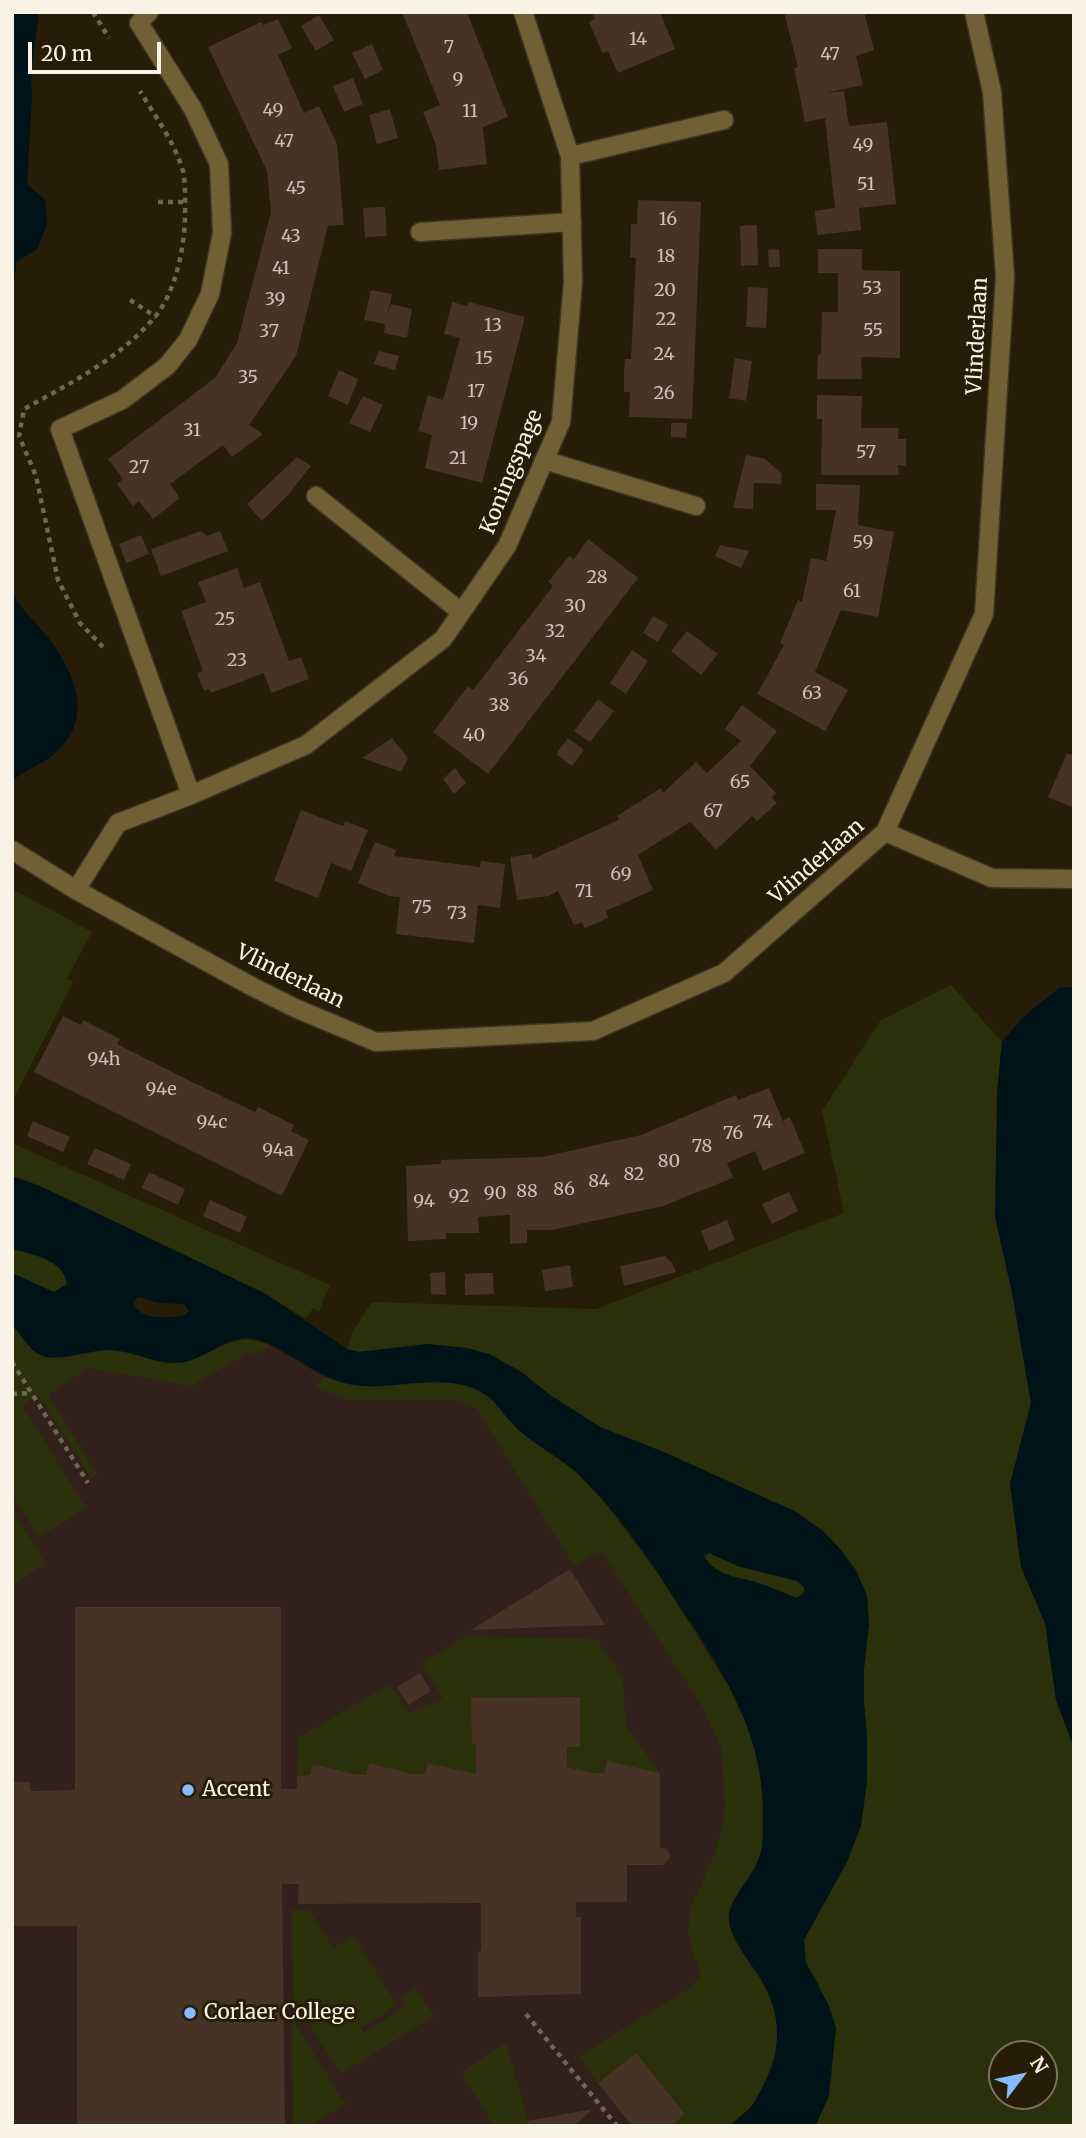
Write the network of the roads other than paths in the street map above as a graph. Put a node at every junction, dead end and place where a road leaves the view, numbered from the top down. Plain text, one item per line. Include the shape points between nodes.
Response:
1 (523, 12) edge
2 (974, 12) edge
3 (144, 18) edge
4 (724, 120) dead end
5 (570, 156) junction
6 (572, 222) junction
7 (420, 232) dead end
8 (544, 460) junction
9 (316, 496) dead end
10 (696, 506) dead end
11 (461, 612) junction
12 (191, 795) junction
13 (886, 832) junction
14 (13, 850) edge
15 (1074, 880) edge
16 (75, 890) junction

1 - 5 street, Koningspage
2 - 13 street, Vlinderlaan via 992,92 1005,277 984,614
3 - 12 street via 219,164 222,233 210,293 188,340 167,366 122,400 60,429
4 - 5 street
5 - 6 street, Koningspage
6 - 7 street
6 - 8 street, Koningspage via 573,282 561,422
8 - 10 street
8 - 11 street, Koningspage via 507,546
9 - 11 street
11 - 12 street, Koningspage via 443,639 306,745
12 - 16 street, Koningspage via 118,823
13 - 15 street via 992,878
13 - 16 street, Vlinderlaan via 724,973 593,1031 376,1042 251,986
14 - 16 street, Vlinderlaan

